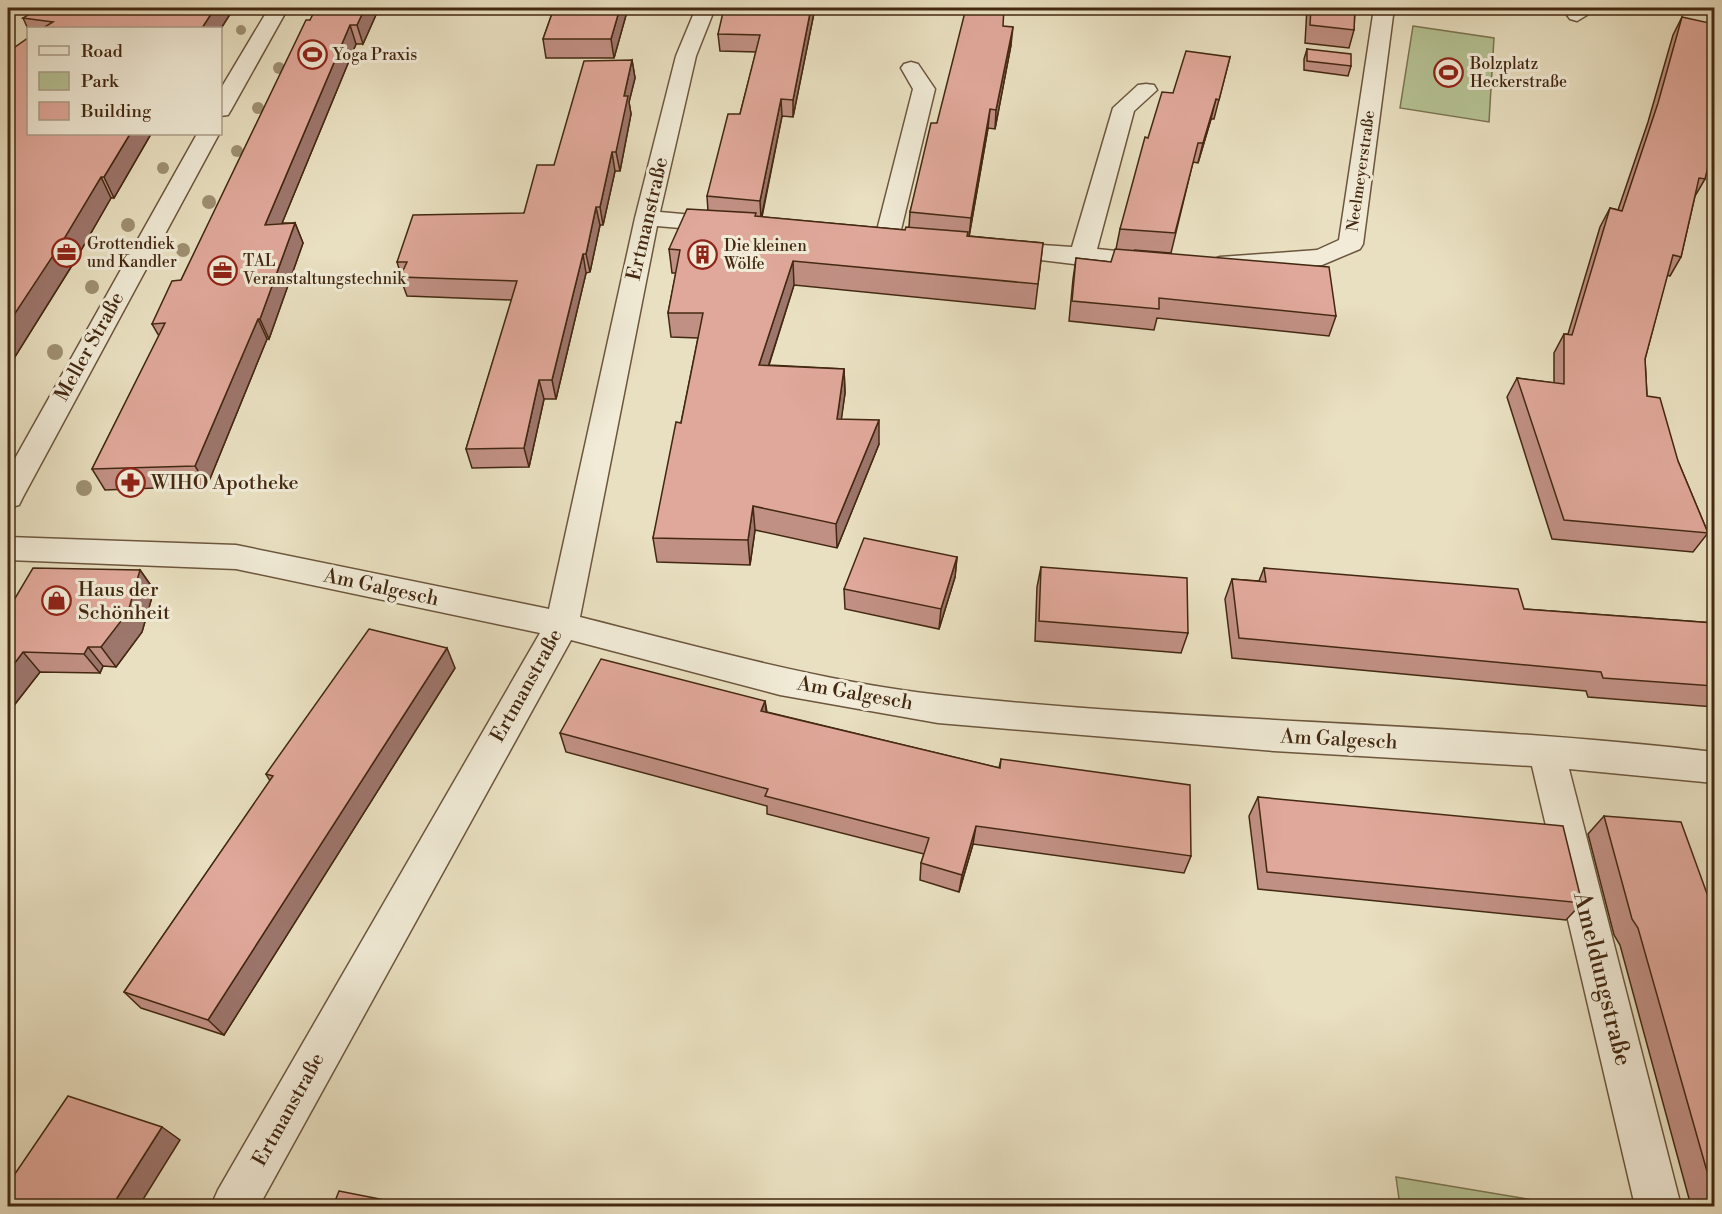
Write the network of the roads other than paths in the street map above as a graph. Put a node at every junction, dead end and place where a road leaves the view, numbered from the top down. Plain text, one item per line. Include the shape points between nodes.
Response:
1 (278, 8) edge
2 (705, 8) edge
3 (1384, 8) edge
4 (911, 68) dead end
5 (1146, 90) dead end
6 (222, 106) edge
7 (207, 135) edge
8 (647, 218) junction
9 (750, 227) edge
10 (887, 239) edge
11 (981, 248) edge
12 (1082, 257) junction
13 (8, 497) edge
14 (8, 548) edge
15 (562, 626) junction
16 (1547, 752) junction
17 (1714, 767) edge
18 (234, 1206) edge
19 (1658, 1206) edge

1 - 6 street
2 - 8 street, Ertmanstraße via 686,56
3 - 12 street, Neelmeyerstraße via 1365,58 1351,244 1322,257 1224,265
4 - 10 street via 924,89
5 - 12 street via 1124,108
7 - 13 street, Meller Straße
8 - 9 street
8 - 15 street, Ertmanstraße
11 - 12 street, Neelmeyerstraße
14 - 15 street, Am Galgesch via 236,557
15 - 16 street, Am Galgesch via 780,681 938,709 1274,736
15 - 18 street, Ertmanstraße
16 - 17 street, Am Galgesch
16 - 19 street, Ameldungstraße

